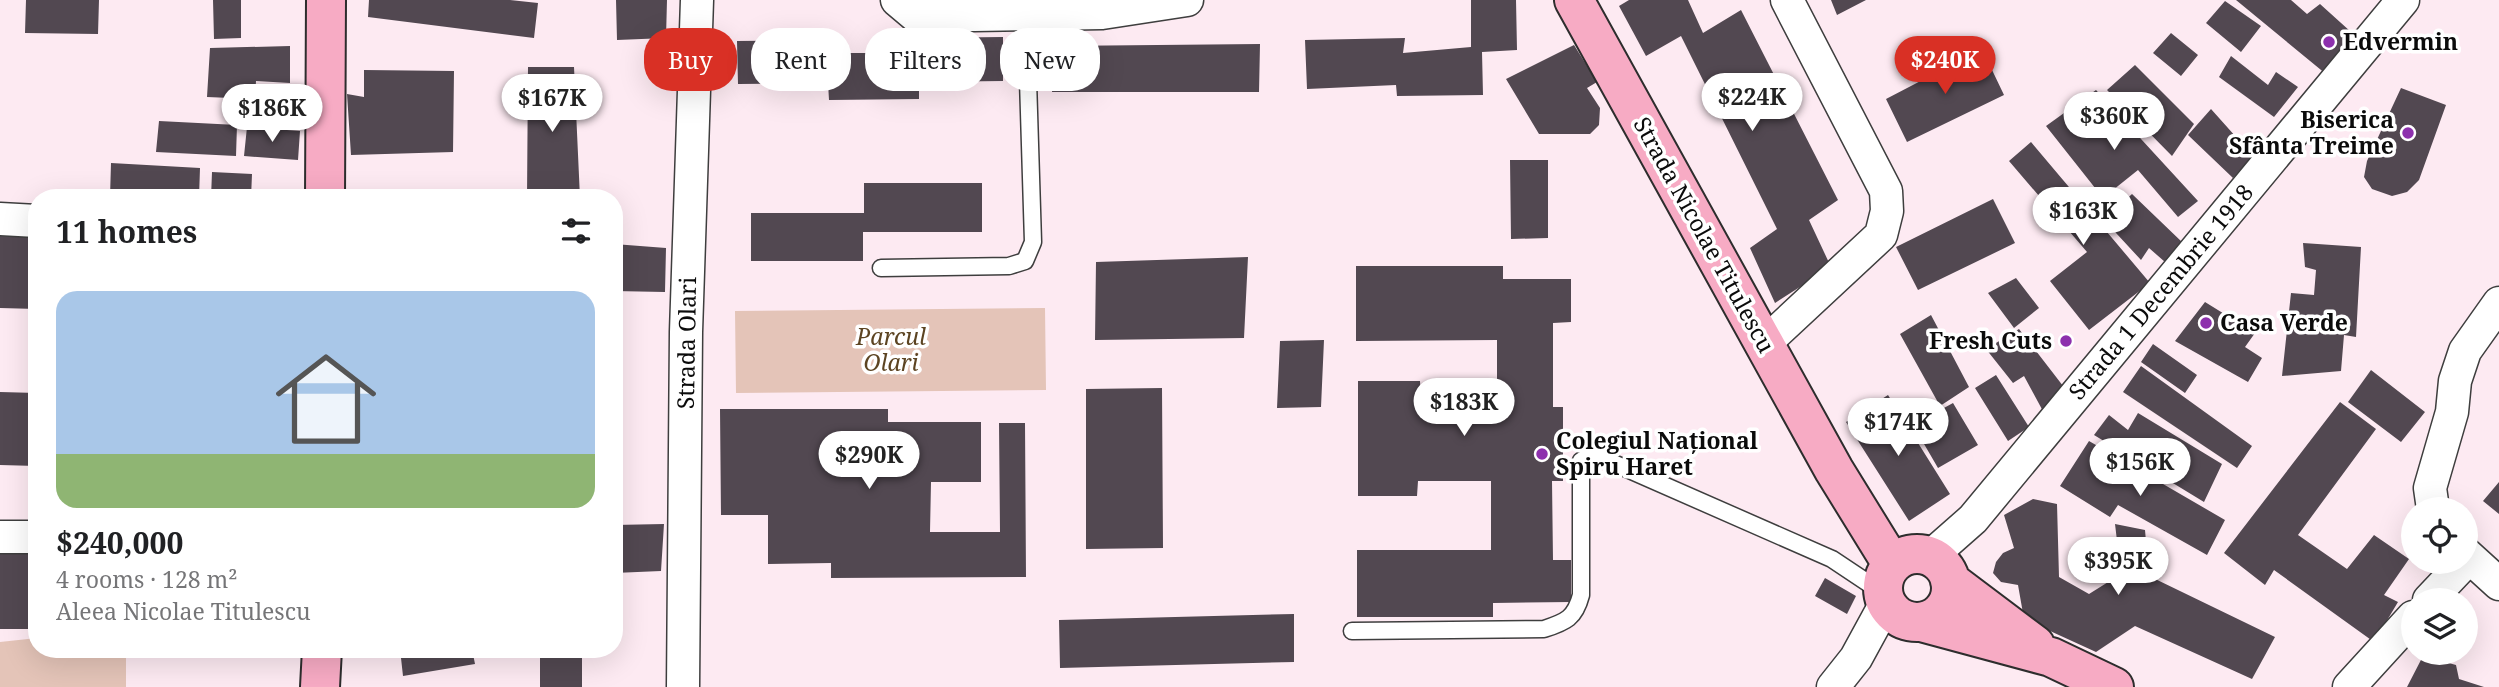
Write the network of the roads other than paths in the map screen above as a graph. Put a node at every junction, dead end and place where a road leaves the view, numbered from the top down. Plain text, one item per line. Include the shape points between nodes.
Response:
1 (326, 0) edge
2 (697, 0) edge
3 (897, 0) edge
4 (1186, 0) edge
5 (1574, 0) edge
6 (1787, 0) edge
7 (2403, 0) edge
8 (1102, 7) edge
9 (1026, 15) junction
10 (325, 189) edge
11 (0, 219) edge
12 (28, 221) edge
13 (881, 268) dead end
14 (2499, 303) edge
15 (1764, 344) junction
16 (2431, 497) edge
17 (0, 537) edge
18 (28, 537) edge
19 (2478, 568) edge
20 (2452, 574) edge
21 (1913, 584) junction
22 (2499, 584) edge
23 (2440, 588) edge
24 (2401, 630) edge
25 (1352, 631) dead end
26 (2051, 657) junction
27 (322, 658) edge
28 (320, 687) edge
29 (683, 687) edge
30 (1833, 687) edge
31 (2114, 687) edge
32 (2349, 687) edge

1 - 10 main road
2 - 29 street, Strada Olari
3 - 9 street via 916,16
4 - 8 street
5 - 15 main road, Strada Nicolae Titulescu
6 - 15 street via 1886,191 1887,211 1881,235
7 - 21 street, Strada 1 Decembrie 1918 via 1973,519
8 - 9 street
9 - 13 lane via 1033,242 1025,261
11 - 12 street
14 - 16 street via 2465,351
15 - 21 main road, Strada Nicolae Titulescu via 1834,470
17 - 18 street
19 - 22 street
20 - 23 street
21 - 25 lane via 1832,559 1590,455 1581,461 1581,596 1577,611 1561,624 1544,629
21 - 26 main road, Strada Nicolae Titulescu
21 - 26 main road, Strada Nicolae Titulescu
21 - 30 street, Strada 1 Decembrie 1918
24 - 32 street
26 - 31 main road, Strada Nicolae Titulescu
27 - 28 main road

